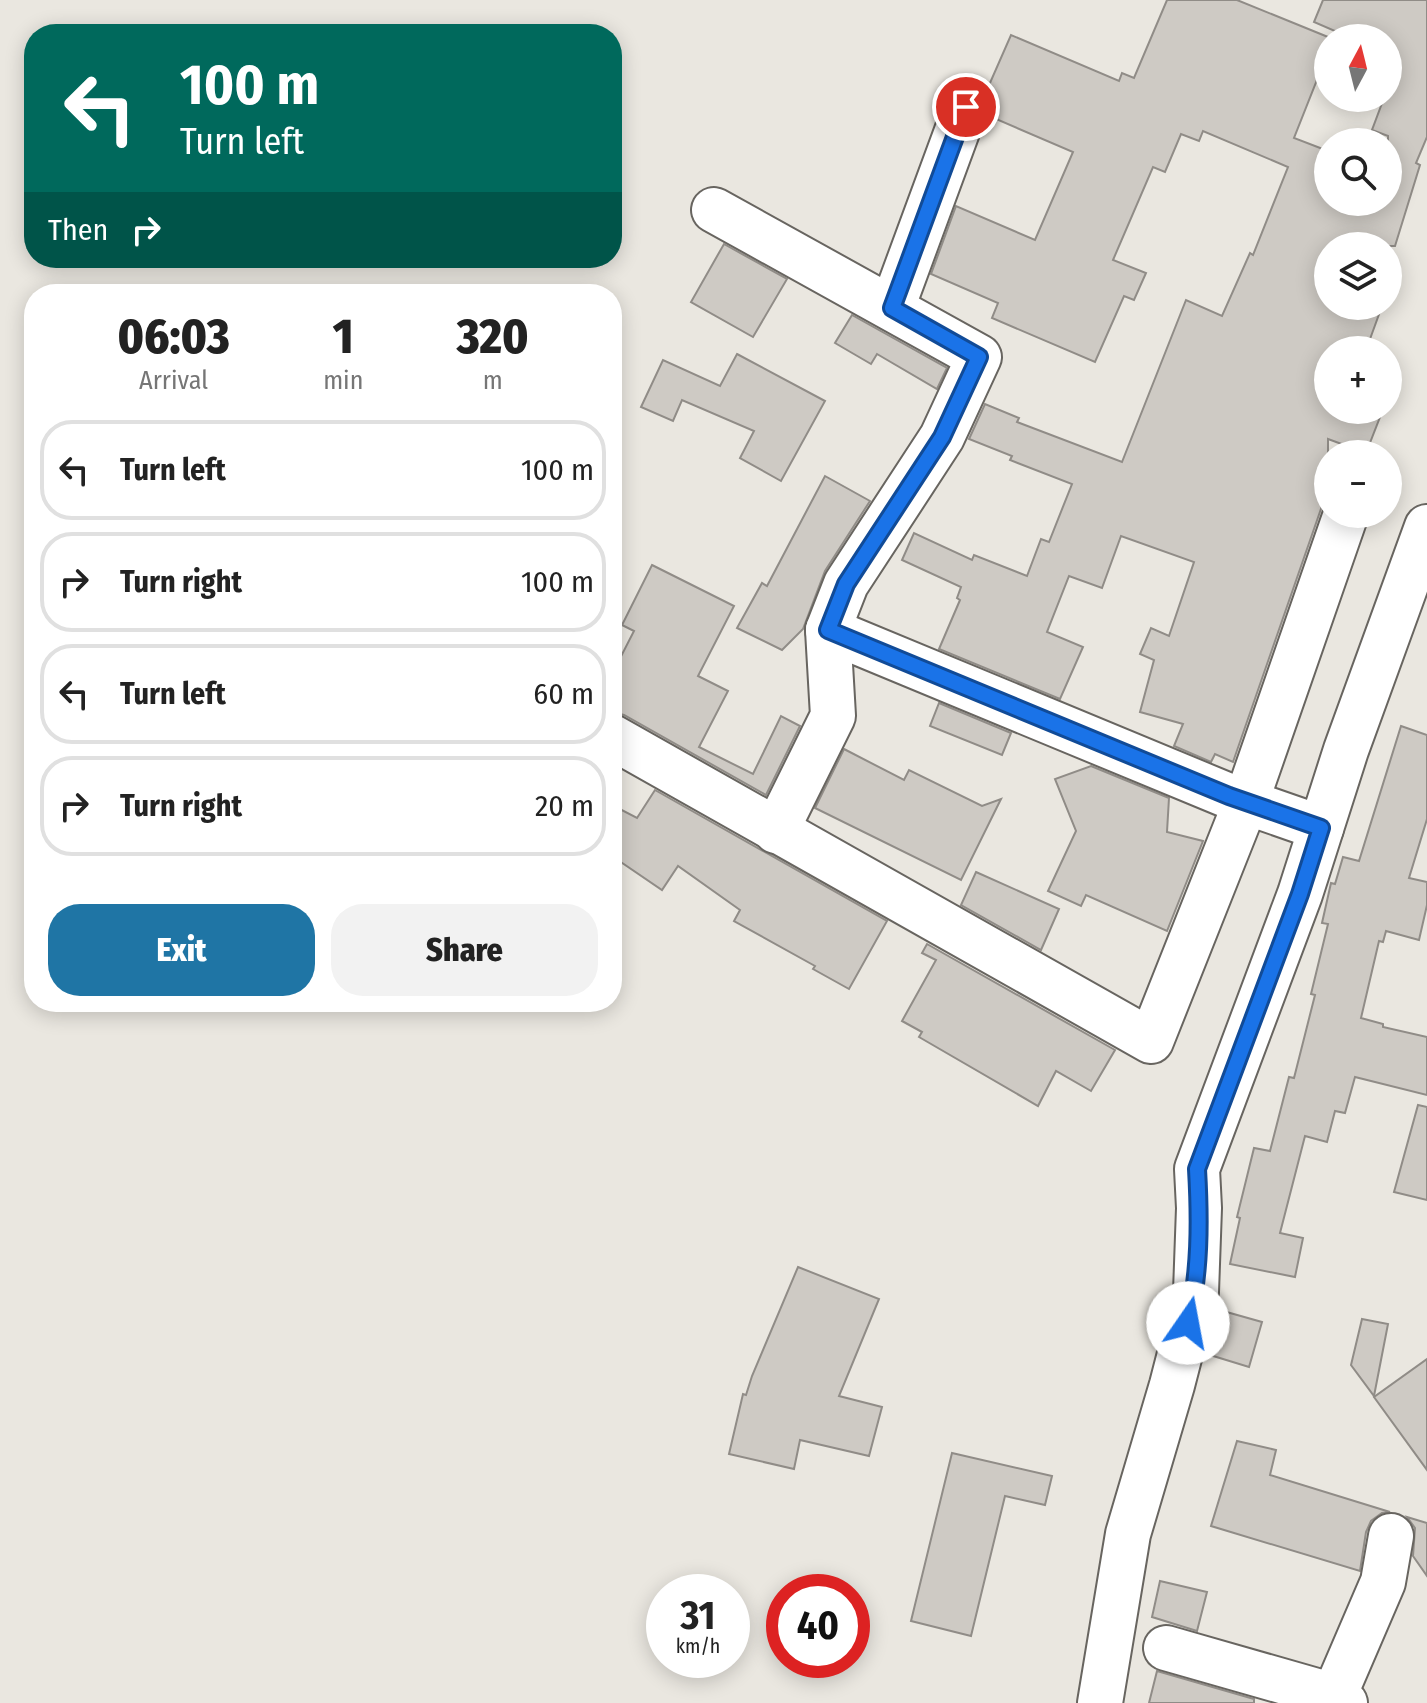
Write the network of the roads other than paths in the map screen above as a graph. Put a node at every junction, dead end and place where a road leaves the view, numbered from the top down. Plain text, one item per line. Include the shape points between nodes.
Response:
1 (966, 107) dead end
2 (714, 210) dead end
3 (892, 308) junction
4 (1427, 527) edge
5 (1341, 528) edge
6 (828, 630) junction
7 (622, 743) edge
8 (1246, 802) junction
9 (1321, 828) junction
10 (776, 831) junction
11 (1391, 1536) dead end
12 (1166, 1648) dead end
13 (1340, 1700) edge
14 (1100, 1703) edge

1 - 3 street
2 - 3 street
3 - 6 street via 979,357 942,437 846,584
4 - 9 street
5 - 8 street
6 - 8 street
6 - 10 street via 833,716
7 - 10 street
8 - 9 street
8 - 10 street via 1151,1041
9 - 14 street via 1197,1169 1196,1292 1128,1534
11 - 13 street via 1383,1582
12 - 13 street

